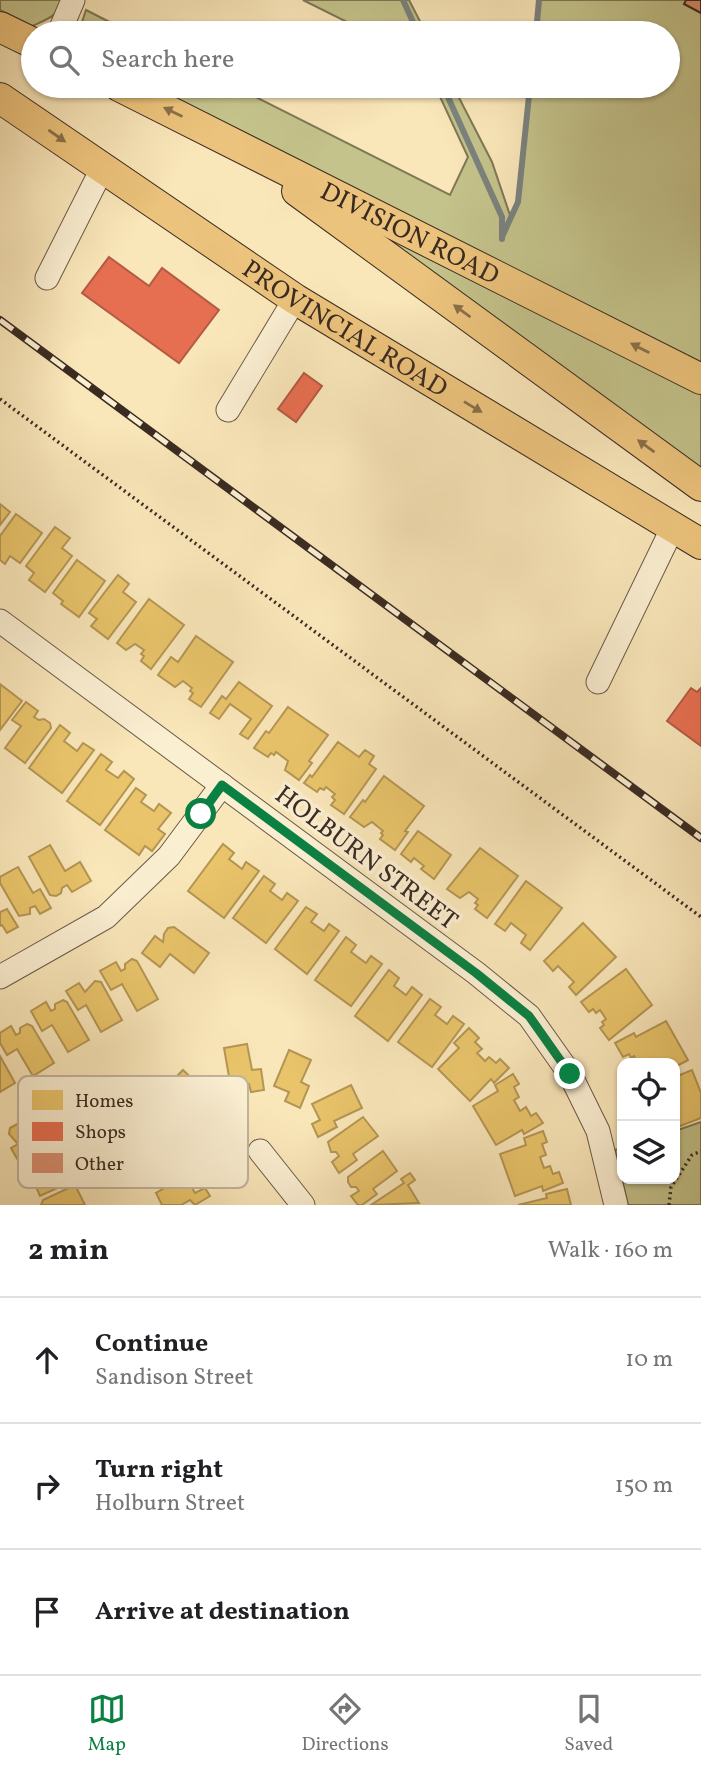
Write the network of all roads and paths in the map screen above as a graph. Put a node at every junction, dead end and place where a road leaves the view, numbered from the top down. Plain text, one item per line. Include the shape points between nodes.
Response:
1 (73, 0) edge
2 (64, 21) edge
3 (0, 27) edge
4 (21, 37) edge
5 (0, 98) edge
6 (144, 98) edge
7 (226, 139) junction
8 (102, 169) junction
9 (47, 278) dead end
10 (295, 299) junction
11 (701, 379) edge
12 (0, 399) edge
13 (228, 410) dead end
14 (701, 486) edge
15 (701, 517) edge
16 (673, 527) junction
17 (701, 544) edge
18 (0, 621) edge
19 (598, 682) dead end
20 (222, 785) junction
21 (701, 918) edge
22 (0, 977) edge
23 (260, 1151) dead end
24 (701, 1151) edge
25 (303, 1205) edge
26 (616, 1205) edge
27 (669, 1205) edge

1 - 2 street
3 - 4 main road
5 -> 8 main road, PROVINCIAL ROAD
7 -> 6 main road, DIVISION ROAD
11 -> 7 main road, DIVISION ROAD
14 -> 7 main road
8 - 9 street
8 - 10 main road, PROVINCIAL ROAD
10 - 13 street
10 -> 16 main road, PROVINCIAL ROAD
12 - 21 path
15 - 16 main road
16 - 17 main road, PROVINCIAL ROAD
16 - 19 street
18 - 20 street, HOLBURN STREET
20 - 22 street via 169,856 106,917
20 - 26 street, HOLBURN STREET via 529,1016 570,1074 598,1131
23 - 25 street
24 - 27 path via 692,1155 671,1187

